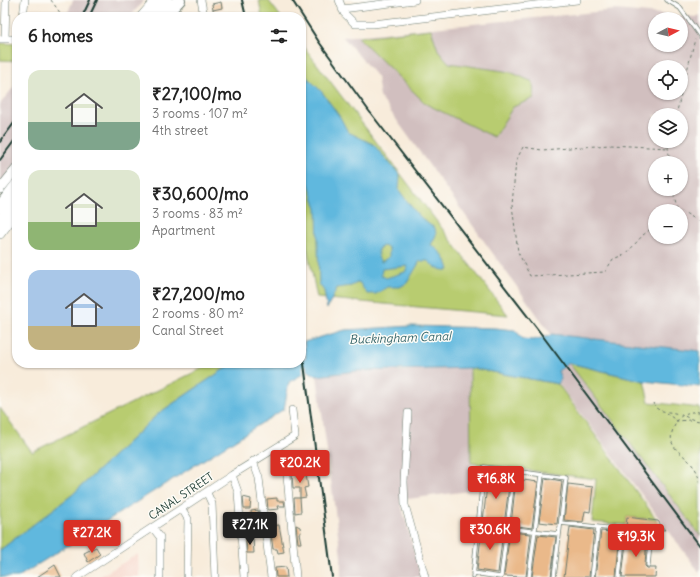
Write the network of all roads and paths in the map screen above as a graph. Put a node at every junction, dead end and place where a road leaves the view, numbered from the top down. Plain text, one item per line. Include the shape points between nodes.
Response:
1 (6, 0) edge
2 (25, 0) edge
3 (51, 0) edge
4 (156, 0) edge
5 (166, 0) edge
6 (179, 0) edge
7 (185, 0) edge
8 (201, 0) edge
9 (338, 0) edge
10 (415, 0) edge
11 (577, 0) edge
12 (667, 0) edge
13 (3, 9) edge
14 (342, 9) junction
15 (24, 12) edge
16 (59, 12) edge
17 (145, 12) edge
18 (156, 12) edge
19 (168, 12) edge
20 (174, 12) edge
21 (203, 12) edge
22 (3, 23) edge
23 (699, 34) edge
24 (3, 39) edge
25 (678, 108) edge
26 (648, 147) edge
27 (668, 148) edge
28 (669, 156) edge
29 (12, 174) edge
30 (0, 189) edge
31 (9, 206) edge
32 (688, 215) edge
33 (0, 222) edge
34 (700, 222) edge
35 (648, 231) edge
36 (0, 234) edge
37 (653, 403) dead end
38 (292, 410) dead end
39 (700, 412) edge
40 (408, 413) dead end
41 (666, 413) junction
42 (682, 415) junction
43 (691, 420) junction
44 (700, 420) edge
45 (678, 421) junction
46 (277, 448) junction
47 (253, 461) junction
48 (514, 471) junction
49 (232, 475) junction
50 (542, 475) junction
51 (700, 486) edge
52 (207, 493) junction
53 (182, 509) junction
54 (561, 523) junction
55 (479, 525) junction
56 (507, 527) junction
57 (153, 528) junction
58 (598, 528) junction
59 (624, 530) junction
60 (535, 531) junction
61 (559, 534) junction
62 (648, 565) dead end
63 (473, 575) edge
64 (77, 577) edge
65 (160, 577) edge
66 (187, 577) edge
67 (215, 577) edge
68 (244, 577) edge
69 (271, 577) edge
70 (296, 577) edge
71 (425, 577) edge
72 (500, 577) edge
73 (529, 577) edge
74 (554, 577) edge
75 (592, 577) edge
76 (619, 577) edge

1 - 13 street
2 - 15 street
3 - 16 path
4 - 17 street
5 - 18 main road
6 - 19 main road
7 - 20 street
8 - 21 street
9 - 14 street
10 - 14 street
11 - 14 street via 373,24 355,24
12 - 23 lane via 680,8
13 - 22 street
22 - 24 street
23 - 25 path via 690,55 688,73
26 - 35 path via 610,145 542,150 523,148 516,161 512,205 518,252 530,276 604,272 613,259 626,254
27 - 28 path
29 - 30 street
31 - 33 main road
31 - 36 street
32 - 34 path
37 - 41 path via 656,408
38 - 46 street, CANAL STREET via 296,434
39 - 42 path
40 - 71 street via 405,506
41 - 42 path
41 - 45 path
42 - 43 path
42 - 45 path
43 - 44 path
43 - 45 path
45 - 51 path via 672,431 673,443 677,451 693,464
46 - 47 street, CANAL STREET
46 - 70 street via 286,464
47 - 49 street, CANAL STREET
47 - 69 street via 259,478
48 - 50 lane
48 - 55 lane via 484,467
48 - 56 lane
49 - 52 street, CANAL STREET
49 - 68 street via 238,492
50 - 54 lane via 566,478
50 - 60 lane
52 - 53 street, CANAL STREET
52 - 67 street via 212,504
53 - 57 street, CANAL STREET
53 - 66 street via 188,519
54 - 58 lane
54 - 61 lane
55 - 56 lane
55 - 63 lane
56 - 60 lane
56 - 72 lane
57 - 64 street, CANAL STREET
57 - 65 street via 160,537
58 - 59 lane
58 - 75 lane
59 - 62 lane via 651,533
59 - 76 lane
60 - 61 lane
60 - 73 lane
61 - 74 lane
63 - 72 lane

